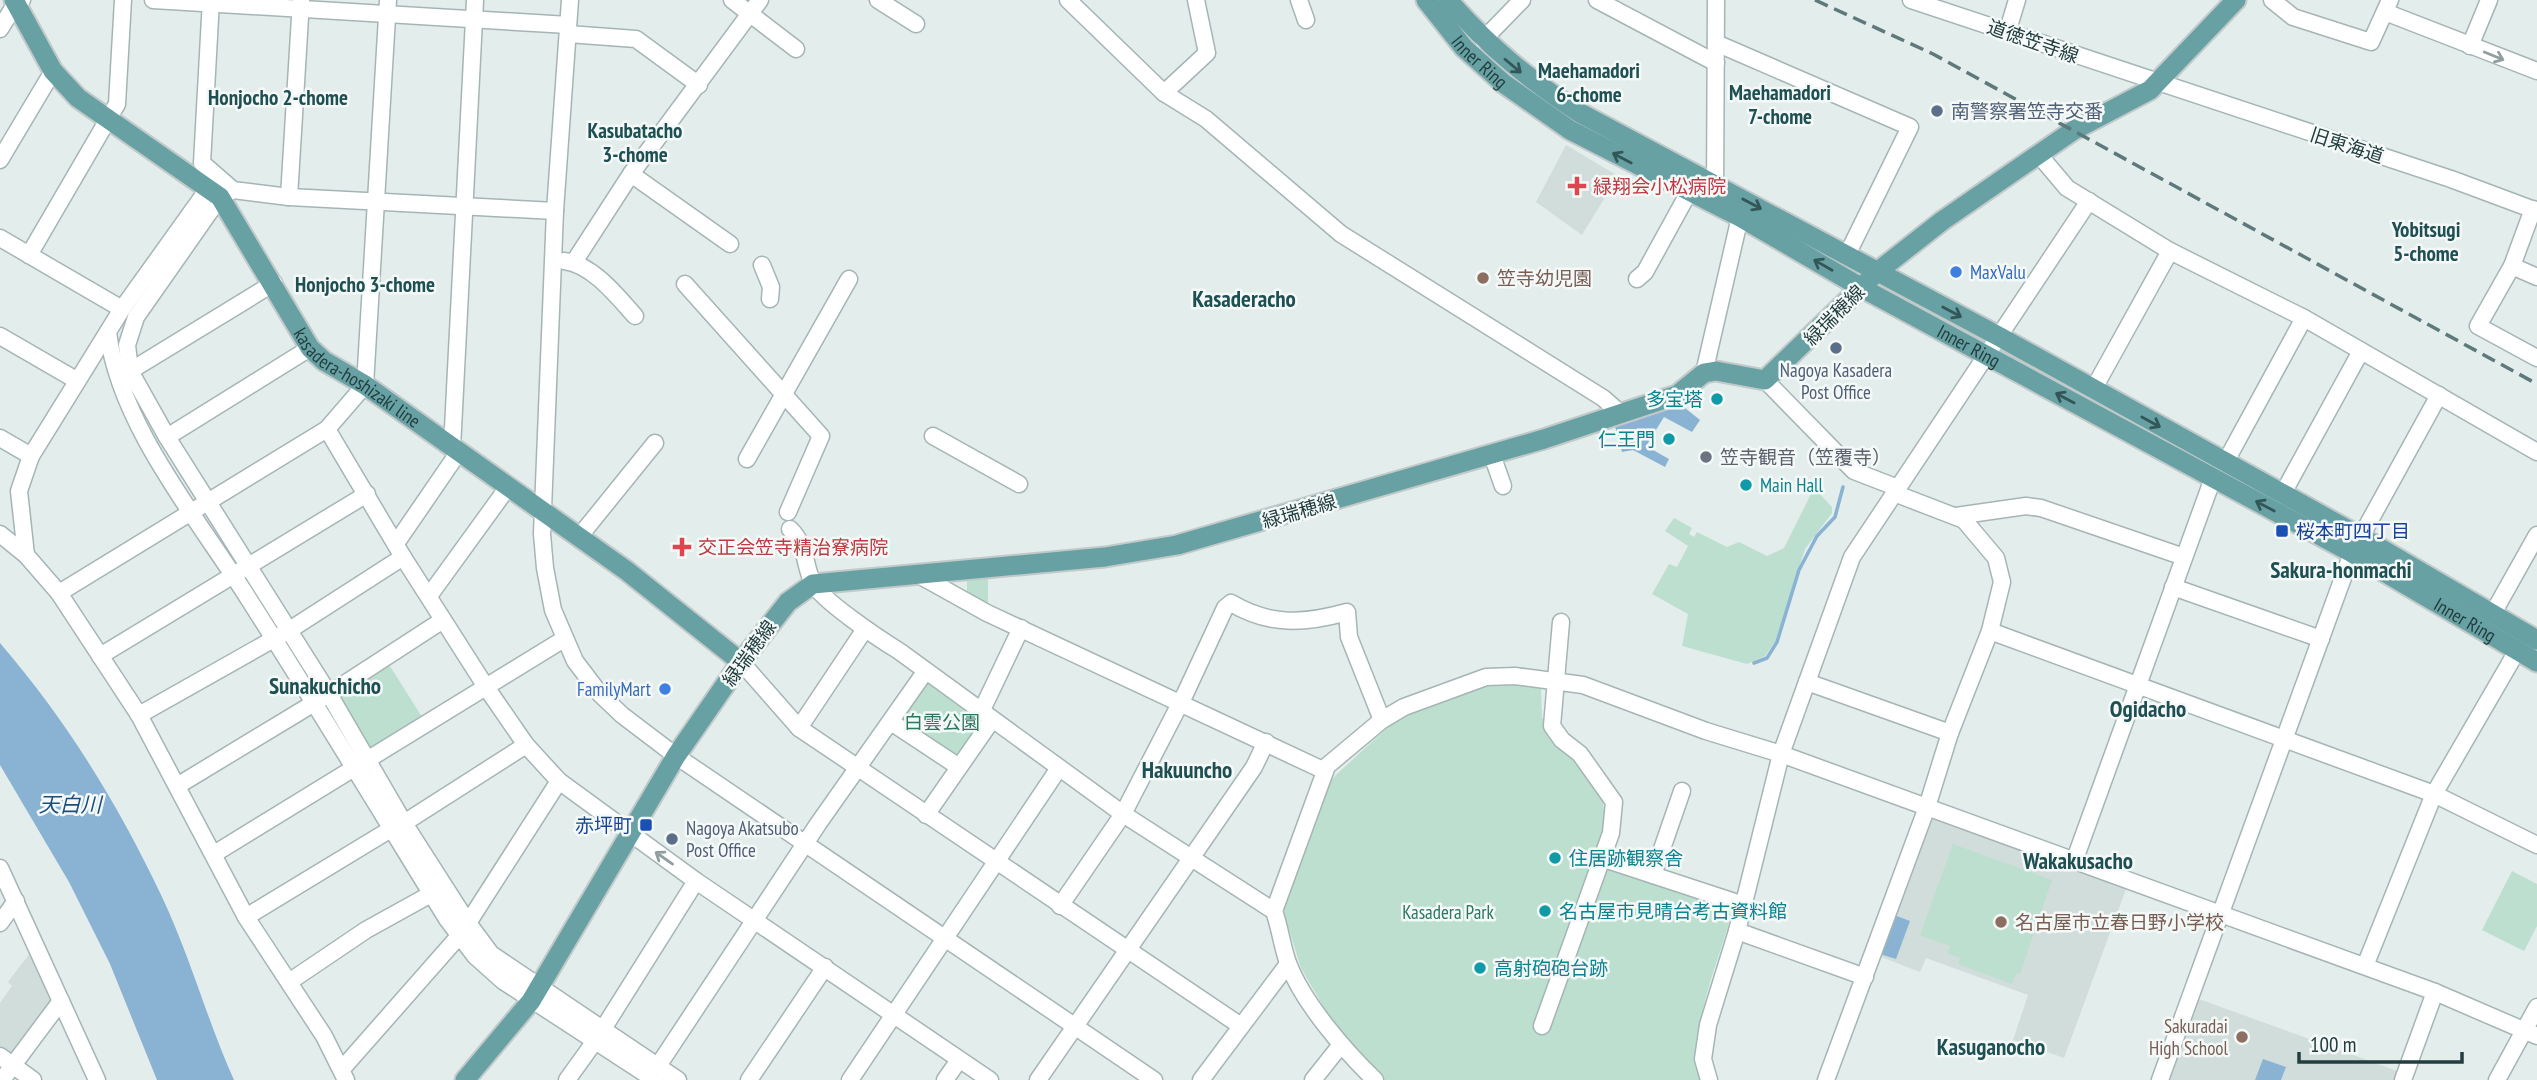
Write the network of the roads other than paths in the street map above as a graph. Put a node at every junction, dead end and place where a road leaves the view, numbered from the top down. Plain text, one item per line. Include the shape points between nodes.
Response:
1 (123, 0) edge
2 (153, 0) edge
3 (475, 0) edge
4 (570, 0) edge
5 (732, 0) edge
6 (878, 0) edge
7 (1068, 0) edge
8 (1196, 0) edge
9 (1299, 0) edge
10 (1426, 0) edge
11 (1448, 0) edge
12 (1522, 0) edge
13 (1597, 0) edge
14 (1716, 0) edge
15 (1911, 0) edge
16 (2017, 0) edge
17 (2236, 0) edge
18 (2272, 0) edge
19 (2489, 0) edge
20 (17, 1) edge
21 (211, 2) edge
22 (300, 5) edge
23 (755, 6) edge
24 (2388, 6) edge
25 (388, 7) edge
26 (474, 18) junction
27 (1306, 20) dead end
28 (916, 24) dead end
29 (0, 29) edge
30 (568, 30) junction
31 (2007, 33) junction
32 (1483, 40) junction
33 (1716, 43) junction
34 (2470, 46) junction
35 (796, 49) dead end
36 (1716, 63) junction
37 (53, 71) junction
38 (2537, 71) edge
39 (2156, 82) junction
40 (699, 85) junction
41 (1164, 93) junction
42 (108, 121) junction
43 (2040, 156) junction
44 (0, 160) edge
45 (631, 174) junction
46 (220, 192) junction
47 (1689, 192) junction
48 (1715, 195) junction
49 (289, 197) junction
50 (378, 201) junction
51 (2089, 201) junction
52 (463, 206) junction
53 (2535, 210) edge
54 (555, 211) junction
55 (1740, 217) junction
56 (0, 237) edge
57 (730, 244) dead end
58 (2170, 251) junction
59 (29, 255) junction
60 (1847, 255) junction
61 (553, 259) junction
62 (574, 262) junction
63 (762, 265) dead end
64 (2512, 266) junction
65 (1877, 272) junction
66 (2537, 277) edge
67 (849, 279) dead end
68 (1637, 279) dead end
69 (274, 283) junction
70 (685, 284) dead end
71 (1862, 288) junction
72 (770, 299) dead end
73 (122, 309) junction
74 (635, 316) dead end
75 (2304, 318) junction
76 (108, 332) junction
77 (0, 336) edge
78 (2000, 337) junction
79 (310, 348) junction
80 (2361, 351) junction
81 (1987, 356) junction
82 (2537, 358) edge
83 (130, 370) junction
84 (1704, 373) junction
85 (76, 380) junction
86 (1765, 380) junction
87 (365, 385) junction
88 (2093, 390) junction
89 (2439, 395) junction
90 (783, 396) junction
91 (1619, 412) junction
92 (327, 429) junction
93 (933, 436) dead end
94 (167, 437) junction
95 (0, 438) edge
96 (654, 443) dead end
97 (455, 450) junction
98 (2537, 452) edge
99 (1492, 455) junction
100 (31, 456) junction
101 (747, 459) dead end
102 (2219, 470) junction
103 (1019, 484) dead end
104 (1503, 486) dead end
105 (508, 487) junction
106 (1896, 490) junction
107 (367, 494) junction
108 (2282, 495) junction
109 (207, 502) junction
110 (542, 510) junction
111 (190, 512) junction
112 (1956, 516) junction
113 (0, 534) edge
114 (2537, 535) edge
115 (579, 537) junction
116 (2357, 545) junction
117 (400, 550) junction
118 (26, 555) junction
119 (2184, 557) junction
120 (249, 567) junction
121 (233, 574) junction
122 (917, 574) junction
123 (813, 584) junction
124 (2173, 587) junction
125 (59, 593) junction
126 (429, 596) junction
127 (2492, 615) junction
128 (443, 620) junction
129 (1561, 622) dead end
130 (1021, 628) junction
131 (865, 629) junction
132 (1990, 631) junction
133 (281, 635) junction
134 (564, 639) junction
135 (2321, 639) junction
136 (2537, 640) edge
137 (2517, 651) junction
138 (100, 656) junction
139 (741, 662) junction
140 (2537, 662) edge
141 (925, 672) junction
142 (1555, 681) junction
143 (1807, 682) junction
144 (2138, 683) junction
145 (486, 687) junction
146 (328, 694) junction
147 (1180, 703) junction
148 (314, 704) junction
149 (139, 715) junction
150 (986, 716) junction
151 (1381, 720) junction
152 (891, 722) junction
153 (799, 728) junction
154 (1950, 733) junction
155 (2286, 737) junction
156 (1266, 742) junction
157 (526, 746) junction
158 (1781, 754) junction
159 (676, 757) junction
160 (360, 765) junction
161 (960, 767) junction
162 (1059, 768) junction
163 (859, 769) junction
164 (1325, 771) junction
165 (559, 781) junction
166 (177, 786) junction
167 (1682, 791) dead end
168 (2434, 794) junction
169 (1927, 807) junction
170 (1123, 814) junction
171 (926, 815) junction
172 (397, 826) junction
173 (631, 835) junction
174 (807, 845) junction
175 (2537, 845) edge
176 (214, 854) junction
177 (1192, 858) junction
178 (1601, 858) junction
179 (2075, 859) junction
180 (996, 863) junction
181 (0, 868) edge
182 (1653, 875) junction
183 (696, 881) junction
184 (431, 894) junction
185 (16, 901) junction
186 (1744, 905) junction
187 (1060, 906) junction
188 (1274, 911) junction
189 (2220, 915) junction
190 (247, 917) junction
191 (756, 920) junction
192 (0, 923) edge
193 (463, 930) junction
194 (1737, 931) junction
195 (945, 939) junction
196 (1126, 951) junction
197 (1288, 964) junction
198 (824, 967) junction
199 (2365, 967) junction
200 (1865, 977) junction
201 (289, 982) junction
202 (2435, 992) junction
203 (536, 993) junction
204 (61, 1000) junction
205 (2537, 1007) edge
206 (894, 1014) junction
207 (1241, 1026) junction
208 (1542, 1026) dead end
209 (1076, 1027) junction
210 (2531, 1033) edge
211 (599, 1035) junction
212 (1340, 1046) junction
213 (6, 1060) edge
214 (959, 1060) junction
215 (344, 1074) edge
216 (653, 1076) edge
217 (2, 1080) edge
218 (33, 1080) edge
219 (97, 1080) edge
220 (465, 1080) edge
221 (567, 1080) edge
222 (678, 1080) edge
223 (749, 1080) edge
224 (850, 1080) edge
225 (945, 1080) edge
226 (990, 1080) edge
227 (1038, 1080) edge
228 (1154, 1080) edge
229 (1201, 1080) edge
230 (1313, 1080) edge
231 (1375, 1080) edge
232 (1709, 1080) edge
233 (1826, 1080) edge
234 (2160, 1080) edge
235 (2403, 1080) edge
236 (2497, 1080) edge

1 - 42 street via 117,104
2 - 21 street
3 - 26 street
4 - 30 street
5 - 23 street
6 - 28 street
7 - 41 street
8 - 41 street via 1207,53
9 - 27 street
47 -> 10 main road, Inner Ring via 1570,130 1525,100 1464,48
11 - 32 main road, Inner Ring
12 - 32 street
13 - 36 street
14 - 33 street
15 - 31 street, 道徳笠寺線
16 - 31 street
17 - 39 main road, 緑瑞穂線
18 - 24 street via 2293,17 2371,41
19 - 34 street
20 - 29 street
20 - 37 main road, kasadera-hoshizaki line
21 - 22 street
21 - 46 street via 202,163
22 - 25 street
22 - 49 street
23 - 35 street
23 - 40 street
24 - 34 street
25 - 26 street
25 - 50 street
26 - 30 street
26 - 52 street
30 - 40 street via 636,39
30 - 54 street
31 - 39 street, 道徳笠寺線
32 -> 48 main road, Inner Ring via 1531,81
33 - 36 street
33 - 60 street via 1910,127
34 -> 38 street
36 - 48 street
37 - 42 main road, kasadera-hoshizaki line
37 - 44 street
39 - 43 main road, 緑瑞穂線 via 2150,90 2080,126
39 - 53 street, 旧東海道
40 - 45 street
41 - 91 street via 1206,119 1341,234
42 - 46 main road, kasadera-hoshizaki line
42 - 59 street
43 - 51 street via 2067,188
43 - 65 main road, 緑瑞穂線 via 1942,221
45 - 57 street
45 - 62 street
46 - 49 street
46 - 69 main road, kasadera-hoshizaki line
46 - 73 street
46 - 83 street via 136,317 127,345
47 - 48 main road, Inner Ring
47 - 68 street
48 - 55 main road, Inner Ring
48 -> 60 main road, Inner Ring
49 - 50 street
50 - 52 street
50 - 87 street
51 - 58 street
51 - 78 street
52 - 54 street
52 - 97 street
53 - 64 street
54 - 61 street
71 -> 55 main road, Inner Ring
55 - 84 street
56 - 59 street
58 - 75 street
58 - 88 street
59 - 73 street
60 - 65 main road, Inner Ring
61 - 62 street
61 - 110 street
62 - 74 street via 612,290
63 - 72 street via 771,287
64 - 66 street
64 - 82 street via 2478,327
65 - 71 main road, 緑瑞穂線
65 -> 78 main road, Inner Ring
67 - 90 street
69 - 79 main road, kasadera-hoshizaki line
69 - 83 street
70 - 90 street
71 - 81 main road, Inner Ring
71 - 86 main road, 緑瑞穂線
73 - 76 street
75 - 80 street
75 - 102 street
76 - 85 street
76 - 111 street via 118,383
77 - 85 street
78 - 81 street
78 - 88 main road, Inner Ring
79 - 87 main road, kasadera-hoshizaki line via 324,362
79 - 94 street
80 - 89 street
80 - 108 street
102 -> 81 main road, Inner Ring
81 - 106 street
83 - 94 street
84 - 86 main road
84 - 91 main road, 緑瑞穂線 via 1677,395
85 - 100 street
86 - 106 street via 1854,471
87 - 92 street
87 - 97 main road, kasadera-hoshizaki line
88 -> 102 main road, Inner Ring
89 - 98 street
89 - 116 street
90 - 101 street
90 - 123 street via 821,436 789,520
91 - 99 main road, 緑瑞穂線
92 - 107 street
92 - 109 street
93 - 103 street
94 - 109 street
95 - 100 street
96 - 115 street
97 - 105 main road, kasadera-hoshizaki line
97 - 117 street
99 - 104 street
99 - 122 main road, 緑瑞穂線 via 1177,545 1105,557
100 - 118 street via 19,491
102 - 108 main road, Inner Ring
116 -> 102 main road, Inner Ring
102 - 119 street
105 - 110 main road, kasadera-hoshizaki line
105 - 126 street
106 - 112 street
106 - 143 street via 1852,557
107 - 117 street
107 - 120 street
108 - 116 main road, Inner Ring
109 - 111 street
109 - 120 street
110 - 115 main road, kasadera-hoshizaki line
110 - 134 street via 547,578
111 - 121 street
111 - 125 street
112 - 119 street via 2041,508
112 - 132 street via 1980,536 1996,558 2002,582
113 - 118 street
114 - 127 street
115 - 139 main road, kasadera-hoshizaki line
116 - 127 main road, Inner Ring
116 - 135 street
116 - 137 main road, Inner Ring
117 - 126 street
117 - 133 street
118 - 125 street
119 - 124 street
120 - 121 street
120 - 133 street
121 - 133 street
121 - 138 street
122 - 123 main road, 緑瑞穂線
122 - 130 street
123 - 131 street
123 - 139 main road, 緑瑞穂線 via 788,602
124 - 135 street
124 - 144 street
125 - 138 street
126 - 128 street
127 - 136 main road, Inner Ring
128 - 145 street
128 - 146 street
129 - 142 street
130 - 147 street
130 - 150 street
131 - 141 street
131 - 153 street
132 - 144 street
132 - 154 street
133 - 146 street
133 - 148 street
133 - 149 street
134 - 145 street
134 - 159 street via 600,694
135 - 155 street
137 - 140 main road, Inner Ring
137 - 168 street
138 - 149 street
139 - 153 street
139 - 159 main road, 緑瑞穂線
141 - 150 street
141 - 152 street
142 - 151 street via 1486,677
142 - 158 street via 1583,685
142 - 178 street via 1552,726 1580,754 1614,802 1611,833
143 - 154 street
143 - 158 street
144 - 155 street
144 - 179 street
145 - 157 street
145 - 160 street
146 - 148 street
146 - 160 street
147 - 151 street via 1231,603 1262,617 1293,623 1347,612 1349,637
147 - 156 street
147 - 170 street
148 - 160 street
148 - 166 street
149 - 166 street
150 - 161 street
150 - 162 street
151 - 164 street
152 - 161 street
152 - 163 street
153 - 163 street
154 - 169 street
155 - 168 street
155 - 189 street
156 - 164 street
156 - 177 street
157 - 165 street
157 - 172 street
158 - 169 street
158 - 186 street
159 - 173 main road, 緑瑞穂線
159 - 174 street
160 - 172 street
160 - 176 street
161 - 171 street
162 - 170 street
162 - 180 street
163 - 171 street
163 - 174 street
164 - 188 street
165 - 173 street
165 - 193 street
166 - 176 street
167 - 182 street
168 - 175 street
168 - 199 street
169 - 179 street
169 - 200 street
170 - 177 street
170 - 187 street
171 - 180 street
172 - 184 street
172 - 190 street
172 - 193 street
183 -> 173 street
173 - 203 main road, 緑瑞穂線
174 - 191 street
174 - 195 street
176 - 190 street
177 - 188 street
177 - 196 street
178 - 182 street
178 - 208 street
179 - 189 street
180 - 187 street
180 - 195 street
181 - 185 street
182 - 186 street
183 - 191 street
183 - 211 street
184 - 193 street
184 - 201 street via 366,930
185 - 192 street
185 - 204 street
186 - 194 street
187 - 196 street
188 - 197 street
189 - 199 street
189 - 234 street
190 - 201 street
191 - 198 street
191 - 216 street
193 - 203 street
193 - 215 street
194 - 200 street
194 - 232 street via 1708,1025 1703,1059
195 - 206 street
195 - 209 street
196 - 207 street
196 - 209 street
197 - 207 street
197 - 212 street
198 - 206 street
198 - 223 street
199 - 202 street
200 - 233 street
201 - 215 street
202 - 210 street
202 - 235 street
203 - 211 street
203 - 220 main road, 緑瑞穂線
204 - 213 street
204 - 219 street
205 - 210 street
206 - 214 street
206 - 224 street
207 - 229 street
209 - 227 street
209 - 228 street
210 - 236 street
211 - 216 street
211 - 221 street
212 - 230 street
212 - 231 street
213 - 217 street
213 - 218 street
214 - 225 street
214 - 226 street
216 - 222 street

